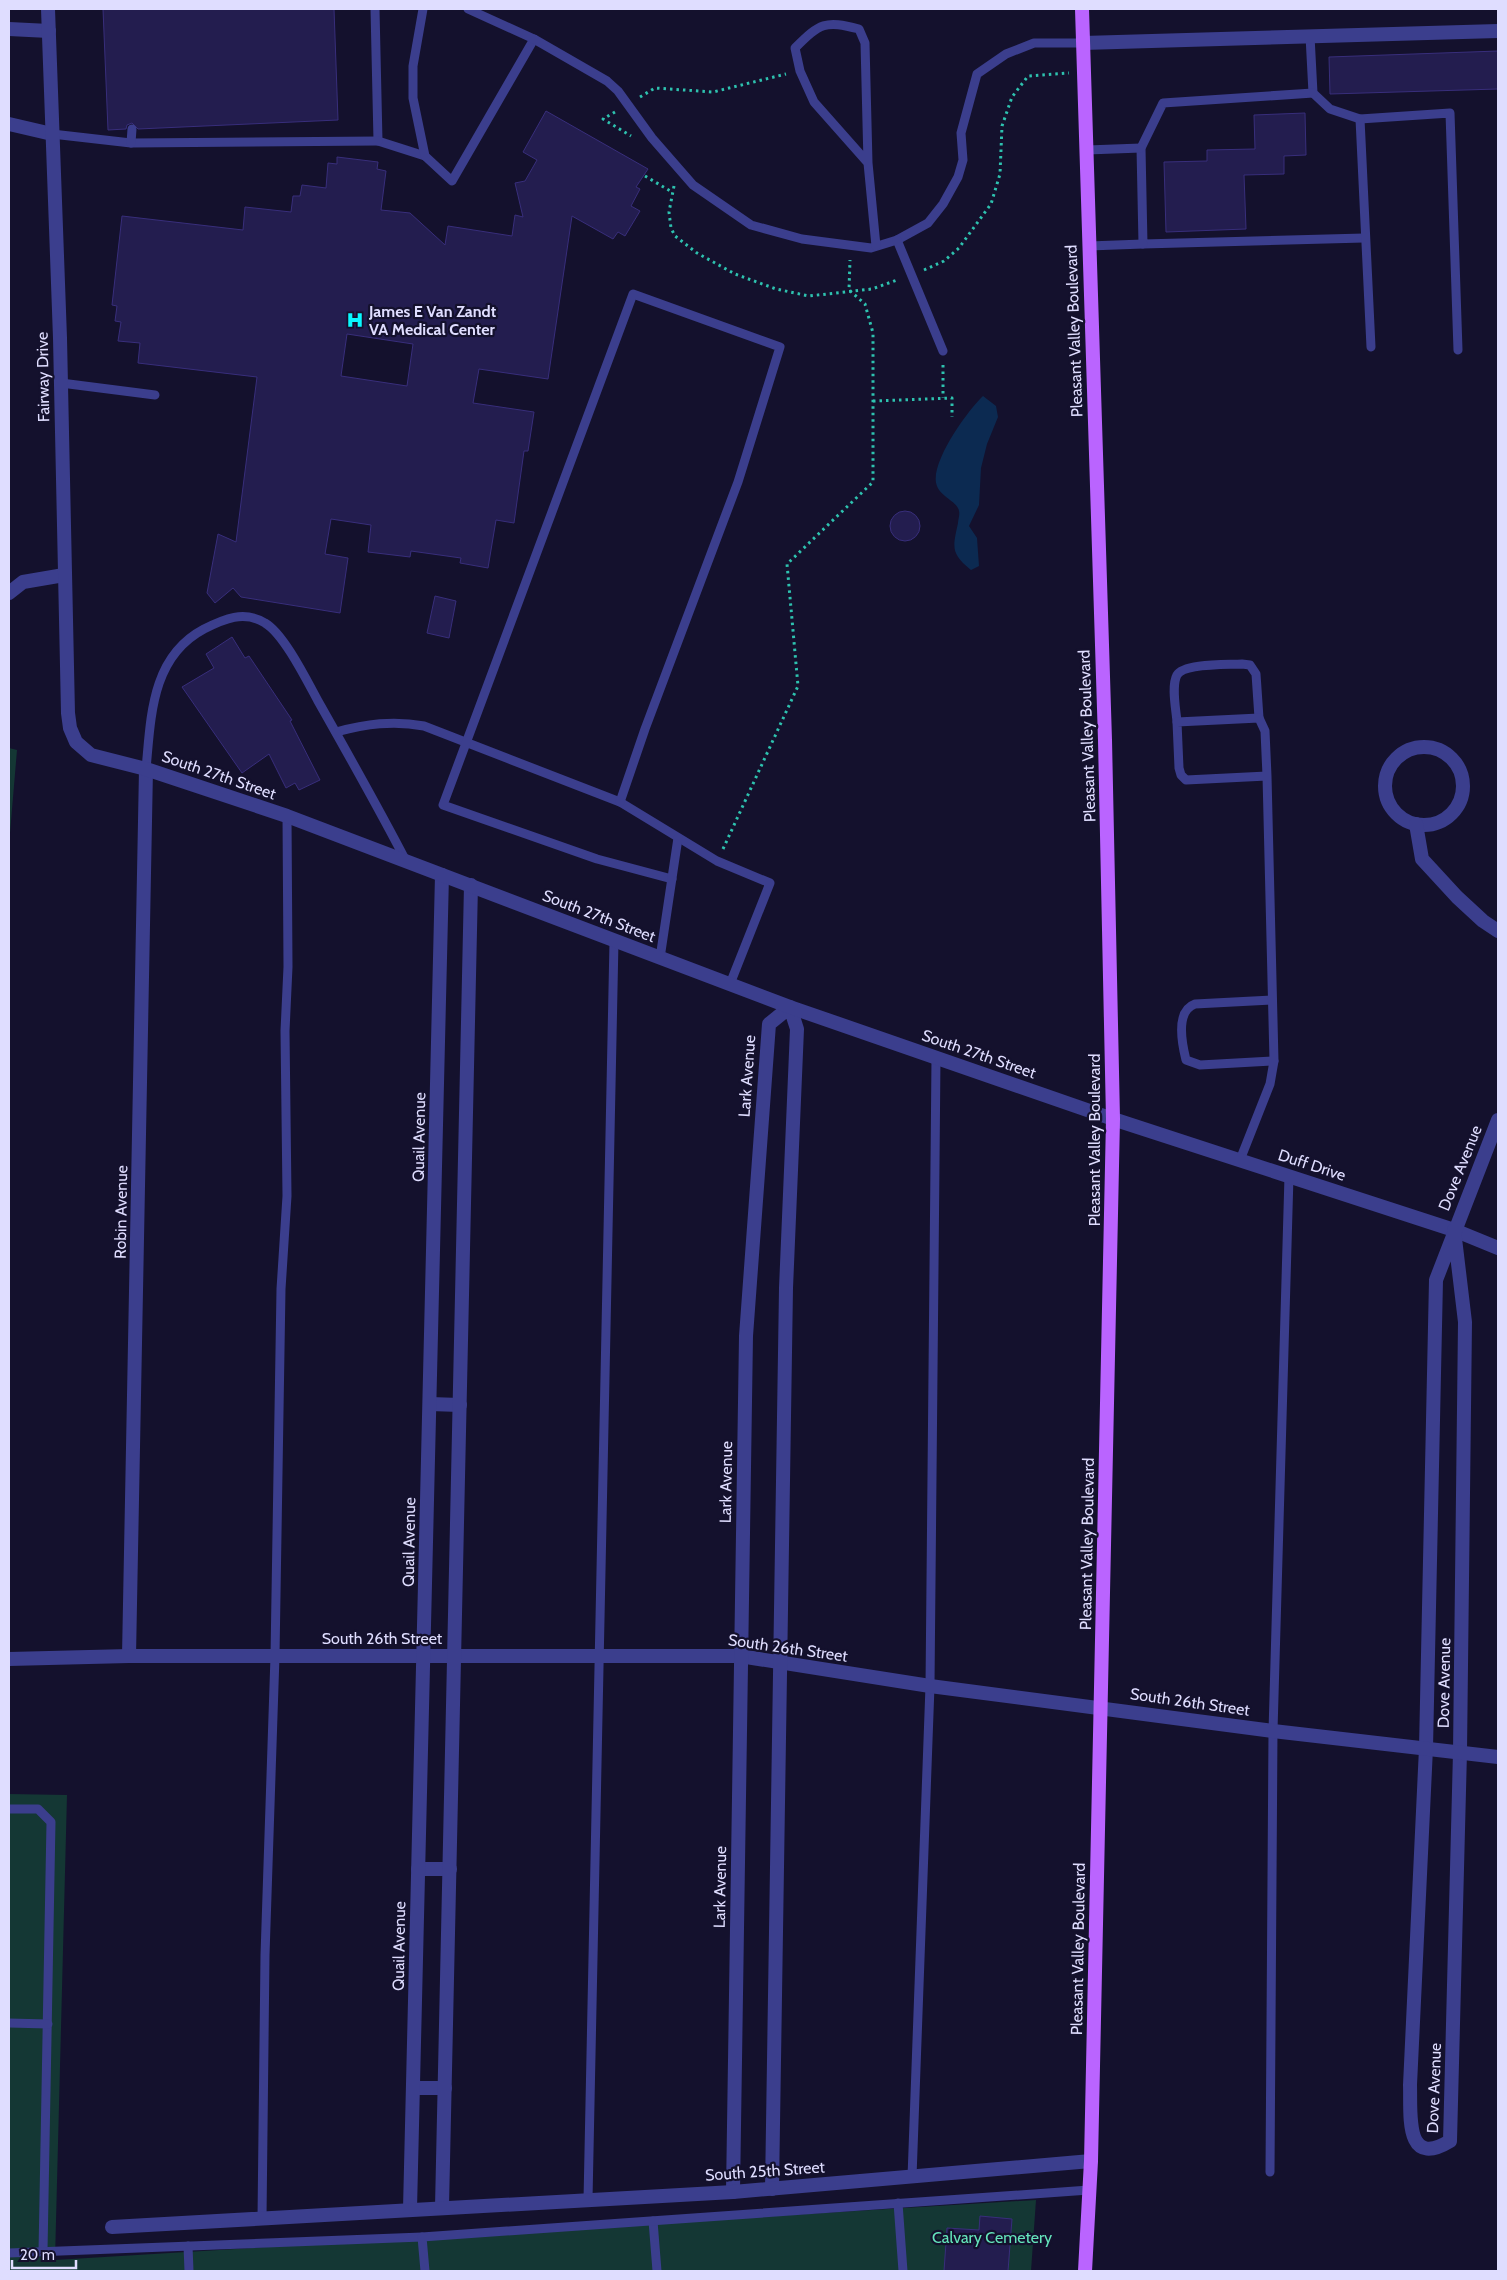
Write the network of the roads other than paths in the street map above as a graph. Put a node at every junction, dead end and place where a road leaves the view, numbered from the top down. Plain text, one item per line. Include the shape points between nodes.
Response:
1 (48, 9) edge
2 (375, 9) edge
3 (423, 9) edge
4 (468, 9) edge
5 (1082, 9) edge
6 (9, 29) edge
7 (49, 31) junction
8 (1498, 31) edge
9 (1310, 36) junction
10 (534, 39) junction
11 (1083, 43) junction
12 (1313, 94) junction
13 (1360, 118) junction
14 (9, 124) edge
15 (132, 129) dead end
16 (52, 134) junction
17 (378, 141) junction
18 (131, 143) junction
19 (1141, 148) junction
20 (1087, 150) junction
21 (425, 156) junction
22 (868, 163) junction
23 (1364, 238) junction
24 (897, 240) junction
25 (1143, 244) junction
26 (876, 246) junction
27 (1089, 246) junction
28 (1371, 346) dead end
29 (1458, 350) dead end
30 (943, 351) road end
31 (60, 384) junction
32 (155, 395) dead end
33 (64, 575) junction
34 (9, 593) edge
35 (1259, 718) junction
36 (1177, 722) junction
37 (336, 732) junction
38 (466, 741) junction
39 (76, 742) joint
40 (146, 769) junction
41 (1267, 776) junction
42 (620, 802) junction
43 (287, 816) junction
44 (1416, 824) junction
45 (678, 838) junction
46 (406, 861) junction
47 (442, 875) junction
48 (672, 879) junction
49 (471, 886) junction
50 (1498, 931) edge
51 (614, 941) junction
52 (660, 958) junction
53 (730, 984) junction
54 (1272, 1000) junction
55 (790, 1007) junction
56 (936, 1058) junction
57 (1274, 1061) junction
58 (1113, 1119) junction
59 (1498, 1120) edge
60 (1240, 1160) junction
61 (1289, 1176) junction
62 (1454, 1230) junction
63 (1498, 1248) edge
64 (430, 1404) junction
65 (460, 1404) junction
66 (129, 1656) junction
67 (275, 1656) junction
68 (423, 1656) junction
69 (455, 1656) junction
70 (600, 1656) junction
71 (740, 1656) junction
72 (9, 1659) edge
73 (779, 1662) junction
74 (930, 1686) junction
75 (1101, 1708) junction
76 (1273, 1731) junction
77 (1426, 1748) junction
78 (1460, 1752) junction
79 (1498, 1757) edge
80 (9, 1809) edge
81 (418, 1869) junction
82 (450, 1869) junction
83 (9, 2023) edge
84 (48, 2024) junction
85 (413, 2088) junction
86 (445, 2088) junction
87 (1091, 2161) junction
88 (1270, 2172) dead end
89 (912, 2177) junction
90 (772, 2189) junction
91 (1089, 2190) junction
92 (734, 2192) junction
93 (588, 2200) junction
94 (898, 2203) junction
95 (442, 2207) junction
96 (410, 2209) junction
97 (262, 2218) junction
98 (653, 2220) junction
99 (112, 2227) dead end
100 (422, 2237) junction
101 (188, 2246) junction
102 (43, 2252) junction
103 (9, 2253) edge
104 (189, 2271) edge
105 (425, 2271) edge
106 (657, 2271) edge
107 (903, 2271) edge
108 (1085, 2271) edge

1 - 7 street, Fairway Drive
2 - 17 lane
3 - 21 lane via 412,82
4 - 10 lane
5 - 11 main road, Pleasant Valley Boulevard
6 - 7 street
7 - 16 street, Fairway Drive
8 - 9 street
9 - 11 street
9 - 12 lane
10 - 21 lane via 452,181
10 - 26 lane via 607,81 693,184 751,225 802,238 871,248
11 - 20 main road, Pleasant Valley Boulevard
11 - 24 lane via 1034,43 1006,54 977,74 961,133 963,160 958,177 928,223
12 - 13 lane via 1330,109
12 - 19 lane via 1163,103
13 - 23 lane
13 - 29 lane via 1450,113
14 - 16 street
15 - 18 lane
16 - 18 lane
16 - 31 street, Fairway Drive
17 - 18 lane
17 - 21 lane
19 - 20 lane
19 - 25 lane
20 - 27 main road, Pleasant Valley Boulevard
22 - 22 lane via 865,43 859,29 834,23 815,29 795,48 800,71 814,102
22 - 26 lane
23 - 25 lane
23 - 28 lane
24 - 26 lane
24 - 30 lane
25 - 27 lane
27 - 58 main road, Pleasant Valley Boulevard
31 - 32 lane
31 - 33 street, Fairway Drive
33 - 34 street via 23,582
33 - 39 street, Fairway Drive via 68,713
35 - 36 lane
35 - 36 lane via 1256,674 1250,665 1242,664 1188,667 1178,674 1175,682
35 - 41 lane via 1265,731
36 - 41 lane via 1178,768 1186,780
37 - 38 lane via 369,723 407,722
37 - 40 lane via 276,633 255,618 232,617 201,631 186,642 165,668 152,702
37 - 46 lane
38 - 42 lane
38 - 42 lane via 634,294 780,347 738,482
38 - 48 lane via 443,805 597,858
39 - 40 street, South 27th Street via 91,755
40 - 43 street, South 27th Street
40 - 66 street, Robin Avenue
41 - 54 lane
42 - 45 lane
43 - 46 street, South 27th Street
43 - 67 lane via 287,1196 281,1289
44 - 44 street via 1440,821 1458,805 1462,794 1460,770 1453,759 1432,747 1406,751 1395,759 1385,784 1393,810
44 - 50 street via 1422,859 1457,898
45 - 48 lane
45 - 53 lane via 717,861 770,883
46 - 47 street, South 27th Street
47 - 49 street, South 27th Street
47 - 64 street, Quail Avenue
48 - 52 lane
49 - 51 street, South 27th Street
49 - 65 street
51 - 52 street, South 27th Street
51 - 70 lane
52 - 53 street, South 27th Street
53 - 55 street, South 27th Street
54 - 57 lane
54 - 57 lane via 1195,1004 1182,1018 1184,1052 1190,1063
55 - 56 street, South 27th Street
55 - 71 street, Lark Avenue via 769,1024 746,1336
55 - 73 street via 797,1029 786,1288
56 - 58 street, South 27th Street
56 - 74 lane
57 - 60 lane via 1270,1084
58 - 60 street, Duff Drive
58 - 75 main road, Pleasant Valley Boulevard
59 - 62 street, Dove Avenue
60 - 61 street, Duff Drive
61 - 62 street, Duff Drive
61 - 76 lane
62 - 63 street, Duff Drive
62 - 77 street, Dove Avenue via 1436,1280
62 - 78 street, Dove Avenue via 1465,1322
64 - 65 street
64 - 68 street, Quail Avenue
65 - 69 street
66 - 67 street, South 26th Street
66 - 72 street, South 26th Street
67 - 68 street, South 26th Street
67 - 97 lane via 265,1955
68 - 69 street, South 26th Street
68 - 81 street, Quail Avenue
69 - 70 street, South 26th Street
69 - 82 street
70 - 71 street, South 26th Street
70 - 93 lane
71 - 73 street, South 26th Street
71 - 92 street, Lark Avenue
73 - 74 street, South 26th Street
73 - 90 street
74 - 75 street, South 26th Street
74 - 89 lane
75 - 76 street, South 26th Street
75 - 87 main road, Pleasant Valley Boulevard
76 - 77 street, South 26th Street
76 - 88 lane
77 - 78 street, South 26th Street
77 - 78 street, Dove Avenue via 1410,2084 1415,2143 1422,2148 1436,2150 1450,2141
78 - 79 street, South 26th Street
80 - 84 lane via 38,1809 51,1822
81 - 82 street
81 - 85 street, Quail Avenue
82 - 86 street
83 - 84 lane
84 - 102 lane
85 - 86 street
85 - 96 street, Quail Avenue
86 - 95 street
87 - 89 street, South 25th Street
87 - 91 main road, Pleasant Valley Boulevard
89 - 90 street, South 25th Street
90 - 92 street, South 25th Street
91 - 94 lane
91 - 108 main road, Pleasant Valley Boulevard
92 - 93 street, South 25th Street
93 - 95 street, South 25th Street
94 - 98 lane
94 - 107 lane
95 - 96 street, South 25th Street
96 - 97 street, South 25th Street
97 - 99 street, South 25th Street
98 - 100 lane
98 - 106 lane
100 - 101 lane
100 - 105 lane
101 - 102 lane
101 - 104 lane
102 - 103 lane

